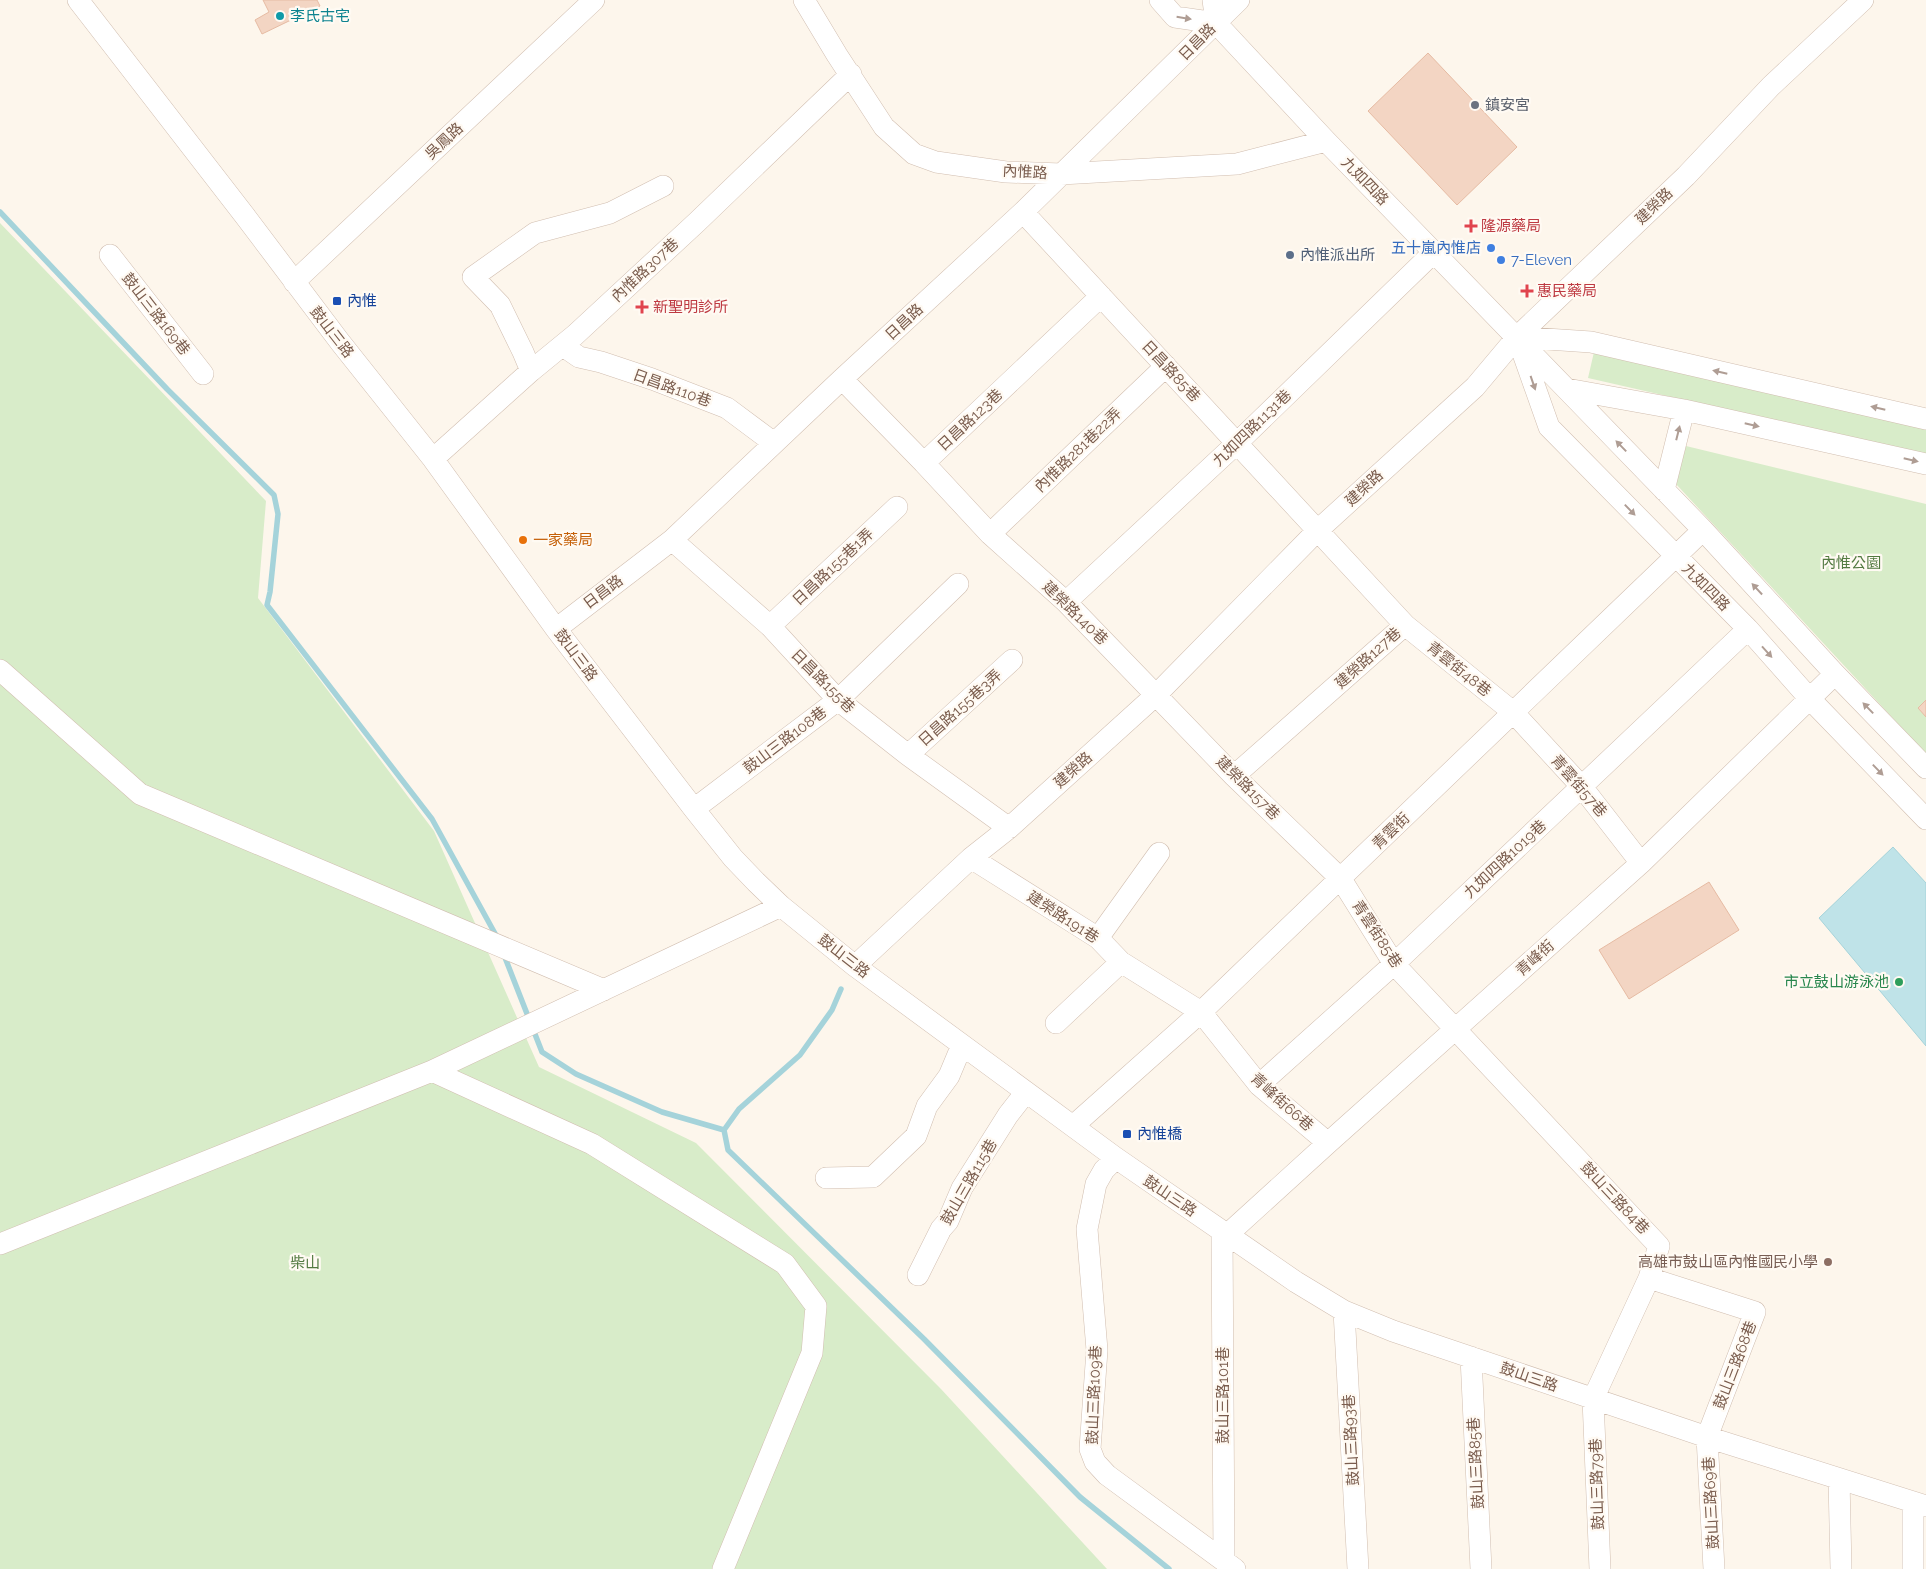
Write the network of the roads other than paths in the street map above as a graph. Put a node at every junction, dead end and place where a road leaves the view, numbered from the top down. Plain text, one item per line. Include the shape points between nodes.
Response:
1 (78, 0) edge
2 (594, 0) edge
3 (804, 0) edge
4 (1160, 0) edge
5 (1213, 0) edge
6 (1240, 0) edge
7 (1863, 0) edge
8 (1216, 23) junction
9 (850, 74) junction
10 (1326, 141) junction
11 (1061, 174) junction
12 (663, 186) dead end
13 (1023, 212) junction
14 (1434, 252) junction
15 (110, 255) dead end
16 (294, 282) junction
17 (1101, 296) junction
18 (1517, 337) junction
19 (562, 346) junction
20 (1166, 366) junction
21 (531, 371) junction
22 (203, 374) dead end
23 (842, 379) junction
24 (1567, 389) junction
25 (1684, 410) junction
26 (1926, 419) edge
27 (774, 443) junction
28 (1237, 443) junction
29 (433, 459) junction
30 (924, 463) junction
31 (1926, 464) edge
32 (1664, 490) junction
33 (897, 507) dead end
34 (1318, 530) junction
35 (1703, 530) junction
36 (990, 534) junction
37 (672, 540) junction
38 (1675, 556) junction
39 (958, 584) dead end
40 (1066, 602) junction
41 (1405, 625) junction
42 (770, 626) junction
43 (556, 629) junction
44 (1748, 629) junction
45 (1012, 660) dead end
46 (0, 670) edge
47 (1835, 674) junction
48 (1157, 694) junction
49 (1809, 698) junction
50 (838, 700) junction
51 (1513, 712) junction
52 (908, 756) junction
53 (1926, 768) edge
54 (1234, 776) junction
55 (1582, 787) junction
56 (694, 809) junction
57 (1926, 819) edge
58 (1009, 828) junction
59 (1159, 853) dead end
60 (971, 858) junction
61 (1641, 863) junction
62 (1342, 879) junction
63 (781, 906) junction
64 (1098, 938) junction
65 (1120, 962) junction
66 (1394, 964) junction
67 (855, 966) junction
68 (604, 990) junction
69 (1201, 1012) junction
70 (1056, 1023) dead end
71 (1457, 1029) junction
72 (962, 1045) junction
73 (432, 1071) junction
74 (1259, 1085) junction
75 (1026, 1092) junction
76 (1073, 1126) junction
77 (1328, 1143) junction
78 (1116, 1158) junction
79 (826, 1178) dead end
80 (1225, 1233) junction
81 (0, 1244) edge
82 (918, 1275) dead end
83 (1649, 1278) junction
84 (1344, 1311) junction
85 (1471, 1357) junction
86 (1593, 1399) junction
87 (1707, 1437) junction
88 (1839, 1479) junction
89 (1920, 1505) edge
90 (1229, 1565) edge
91 (723, 1569) edge
92 (1358, 1569) edge
93 (1481, 1569) edge
94 (1600, 1569) edge
95 (1714, 1569) edge
96 (1841, 1569) edge
97 (1913, 1569) edge

1 - 16 street, 鼓山三路
2 - 16 street, 吳鳳路
3 - 9 street, 內惟路
4 -> 8 street via 1175,17
5 - 8 street
6 - 8 street, 日昌路
7 - 18 street, 建榮路 via 1771,86 1686,176
8 - 10 street, 九如四路
8 - 11 street, 日昌路
9 - 11 street, 內惟路 via 884,126 914,154 959,166
9 - 19 street, 內惟路307巷 via 697,222
10 - 11 street, 內惟路 via 1237,164
10 - 14 street, 九如四路
11 - 13 street, 日昌路
12 - 21 street via 610,213 535,233 473,277 500,305
13 - 17 street, 日昌路85巷
13 - 23 street, 日昌路
14 - 18 street, 九如四路
14 - 28 street, 九如四路1131巷
15 - 22 street, 鼓山三路169巷
16 - 29 street, 鼓山三路
17 - 20 street, 日昌路85巷
17 - 30 street, 日昌路123巷
18 - 24 street, 九如四路
26 -> 18 street via 1591,342
18 - 34 street, 建榮路 via 1475,386
18 -> 38 street, 九如四路 via 1549,427
19 - 21 street, 內惟路307巷
19 - 27 street, 日昌路110巷 via 579,357 652,379 726,408
20 - 28 street, 日昌路85巷
20 - 36 street, 內惟路281巷22弄
21 - 29 street, 內惟路307巷
23 - 27 street, 日昌路
23 - 30 street, 日昌路123巷
24 - 25 street
32 -> 24 street, 九如四路
25 -> 31 street
32 -> 25 street
27 - 37 street, 日昌路
28 - 34 street, 日昌路85巷
28 - 40 street, 九如四路1131巷
29 - 43 street, 鼓山三路
30 - 36 street, 建榮路140巷
32 - 35 street, 九如四路
33 - 42 street, 日昌路155巷1弄
34 - 41 street, 建榮路127巷
34 - 48 street, 建榮路
35 - 38 street, 青雲街
47 -> 35 street, 九如四路
36 - 40 street, 建榮路140巷
37 - 42 street, 日昌路155巷
37 - 43 street, 日昌路
38 - 44 street, 九如四路
38 - 51 street, 青雲街
39 - 50 street, 鼓山三路108巷
40 - 48 street, 建榮路140巷
41 - 51 street, 青雲街48巷
41 - 54 street, 建榮路127巷
42 - 50 street, 日昌路155巷
43 - 56 street, 鼓山三路
44 -> 49 street, 九如四路
44 - 55 street, 九如四路1019巷
45 - 52 street, 日昌路155巷3弄
46 - 68 street via 140,794
47 - 49 street, 青峰街
53 -> 47 street, 九如四路
48 - 54 street, 建榮路157巷
48 - 58 street, 建榮路
49 -> 57 street, 九如四路
49 - 61 street, 青峰街
50 - 52 street, 日昌路155巷
50 - 56 street, 鼓山三路108巷
51 - 55 street, 青雲街57巷
51 - 62 street, 青雲街
52 - 58 street, 日昌路155巷
54 - 62 street, 建榮路157巷
55 - 61 street, 青雲街57巷
55 - 66 street, 九如四路1019巷
56 - 63 street, 鼓山三路 via 733,858
58 - 60 street, 建榮路
59 - 64 street
60 - 64 street, 建榮路191巷
60 - 67 street, 建榮路
61 - 71 street, 青峰街
62 - 66 street, 青雲街85巷
62 - 69 street, 青雲街
63 - 67 street, 鼓山三路
63 - 68 street
64 - 65 street, 建榮路191巷
65 - 69 street, 建榮路191巷
65 - 70 street
66 - 71 street, 青雲街85巷
66 - 74 street, 九如四路1019巷
67 - 72 street, 鼓山三路
68 - 73 street
69 - 74 street, 青峰街66巷
69 - 76 street, 青雲街
71 - 77 street, 青峰街
71 - 83 street, 鼓山三路84巷 via 1659,1246
72 - 75 street, 鼓山三路
72 - 79 street via 949,1076 927,1106 916,1136 873,1178
73 - 81 street
73 - 91 street via 592,1144 785,1264 816,1306 812,1353
74 - 77 street, 青峰街66巷
75 - 76 street, 鼓山三路
75 - 82 street, 鼓山三路115巷 via 962,1188
76 - 78 street, 鼓山三路
77 - 80 street, 青峰街
78 - 80 street, 鼓山三路
78 - 90 street, 鼓山三路109巷 via 1096,1184 1087,1229 1097,1350 1090,1449 1094,1462 1108,1475
80 - 84 street, 鼓山三路
80 - 90 street, 鼓山三路101巷
83 - 86 street, 鼓山三路84巷
83 - 87 street, 鼓山三路68巷 via 1755,1312
84 - 85 street, 鼓山三路
84 - 92 street, 鼓山三路93巷
85 - 86 street, 鼓山三路
85 - 93 street, 鼓山三路85巷
86 - 87 street, 鼓山三路
86 - 94 street, 鼓山三路79巷
87 - 88 street, 鼓山三路
87 - 95 street, 鼓山三路69巷
88 - 89 street, 鼓山三路
88 - 96 street
89 - 97 street

